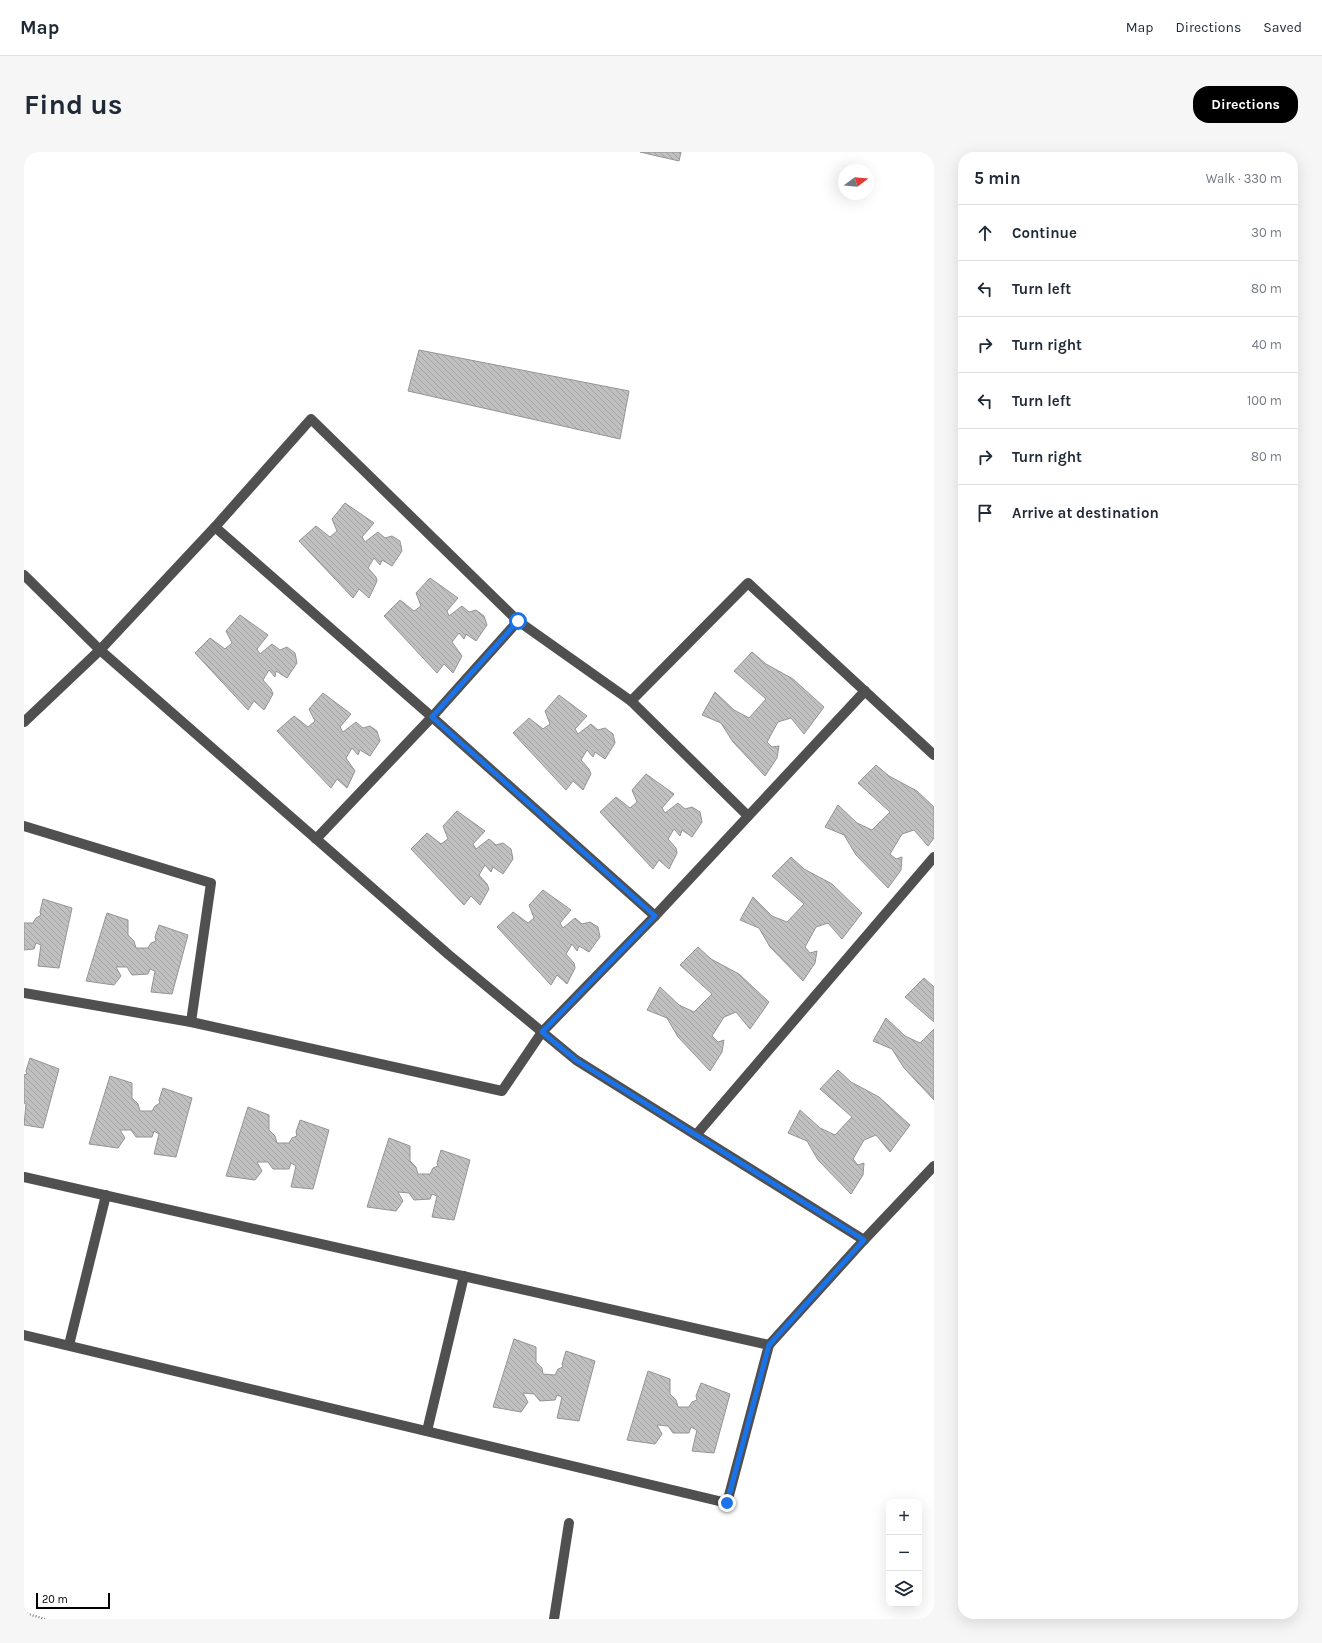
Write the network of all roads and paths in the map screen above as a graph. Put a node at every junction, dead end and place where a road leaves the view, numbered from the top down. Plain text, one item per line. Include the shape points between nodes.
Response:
1 (214, 527) junction
2 (24, 575) edge
3 (518, 621) junction
4 (100, 650) junction
5 (865, 691) junction
6 (631, 701) junction
7 (432, 717) junction
8 (24, 722) edge
9 (934, 755) edge
10 (748, 816) junction
11 (24, 826) edge
12 (316, 839) junction
13 (934, 857) edge
14 (655, 916) junction
15 (24, 993) edge
16 (191, 1022) junction
17 (542, 1032) junction
18 (696, 1135) junction
19 (934, 1166) edge
20 (24, 1177) edge
21 (106, 1195) junction
22 (864, 1240) junction
23 (464, 1276) junction
24 (24, 1335) edge
25 (68, 1345) junction
26 (769, 1345) junction
27 (427, 1431) junction
28 (569, 1524) dead end
29 (24, 1613) edge
30 (45, 1619) edge
31 (554, 1619) edge

1 - 3 street via 311,419
1 - 4 street
1 - 7 street
2 - 4 street
3 - 6 street
3 - 7 street
4 - 8 street
4 - 12 street
5 - 6 street via 748,583
5 - 9 street
5 - 10 street
6 - 10 street
7 - 12 street
7 - 14 street
10 - 14 street
11 - 16 street via 210,883
12 - 17 street
13 - 18 street
14 - 17 street
15 - 16 street
16 - 17 street via 502,1091
17 - 18 street via 576,1060
18 - 22 street
19 - 22 street
20 - 21 street
21 - 23 street
21 - 25 street
22 - 26 street
23 - 26 street
23 - 27 street
24 - 25 street
25 - 27 street
26 - 27 street via 727,1503
28 - 31 street
29 - 30 path

